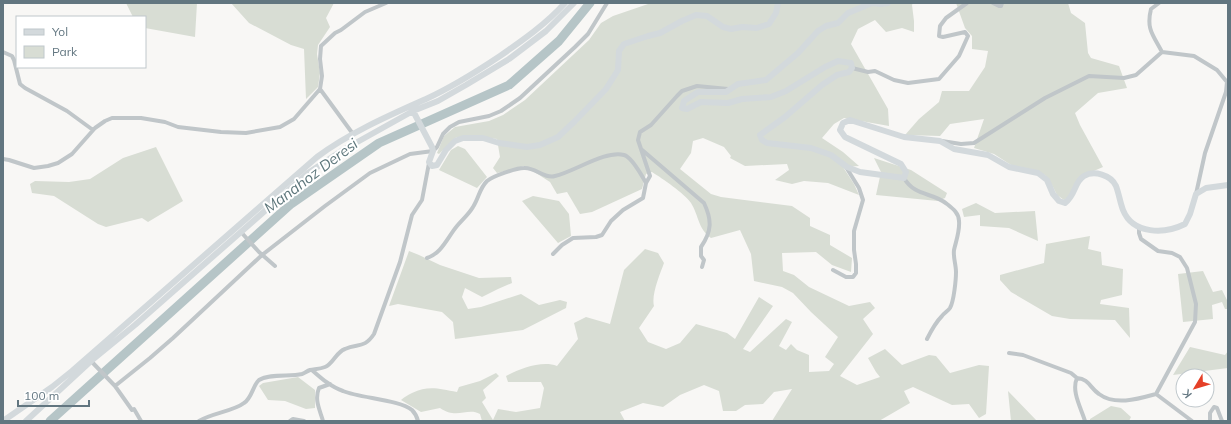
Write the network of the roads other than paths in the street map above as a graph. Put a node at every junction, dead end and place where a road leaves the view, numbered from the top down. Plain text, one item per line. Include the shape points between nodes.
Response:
1 (386, 3) edge
2 (565, 3) edge
3 (574, 3) edge
4 (607, 3) edge
5 (778, 3) edge
6 (888, 3) edge
7 (967, 3) edge
8 (993, 3) edge
9 (1002, 3) edge
10 (1159, 3) edge
11 (3, 52) edge
12 (1162, 52) junction
13 (12, 56) junction
14 (16, 58) edge
15 (852, 68) junction
16 (1228, 81) edge
17 (732, 88) junction
18 (320, 89) junction
19 (413, 111) junction
20 (93, 130) junction
21 (353, 134) junction
22 (940, 141) junction
23 (640, 148) junction
24 (432, 149) junction
25 (3, 159) edge
26 (429, 162) junction
27 (845, 165) junction
28 (904, 178) junction
29 (646, 183) junction
30 (1228, 185) edge
31 (1196, 194) junction
32 (1139, 227) junction
33 (242, 233) junction
34 (261, 253) junction
35 (554, 254) dead end
36 (427, 258) dead end
37 (275, 266) dead end
38 (702, 267) dead end
39 (833, 270) dead end
40 (927, 339) dead end
41 (1009, 353) dead end
42 (93, 364) junction
43 (312, 370) junction
44 (1077, 378) junction
45 (330, 384) junction
46 (114, 386) junction
47 (1156, 394) junction
48 (3, 421) edge
49 (26, 421) edge
50 (141, 421) edge
51 (199, 421) edge
52 (290, 421) edge
53 (304, 421) edge
54 (324, 421) edge
55 (418, 421) edge
56 (1085, 421) edge
57 (1192, 421) edge
58 (1210, 421) edge
59 (1222, 421) edge

1 - 18 street via 365,12 321,46
2 - 19 street via 529,36 471,74 427,98
3 - 19 street via 546,31 508,59 466,86
4 - 24 street via 584,38 520,98 502,111 459,122 450,127
5 - 26 street via 776,14 768,24 757,28 742,26 731,29 723,27 707,16 696,15 660,33 624,44 619,51 618,70 606,89 558,137 540,145 526,147 483,138 463,138 455,141 437,164 432,166
6 - 17 street via 872,3 848,13 838,23 818,31 798,53 766,80 738,84
7 - 15 street via 946,18 940,26 939,36 965,32 968,36 959,56 939,80 908,83 875,71
8 - 9 street via 1001,6
10 - 12 street via 1151,9 1149,18 1150,29
11 - 13 street
12 - 16 street via 1194,56 1217,70
12 - 22 street via 1136,75 1124,78 1089,76 1045,98 974,143
13 - 14 street
13 - 20 street via 20,84 67,111
15 - 17 street via 851,63 838,61 771,97 742,99 728,103 701,102 687,109 682,108 684,101 698,92 726,92
15 - 27 street via 849,72 837,74 760,135 767,143 811,148 831,155
16 - 31 street via 1205,153
17 - 23 street via 697,86 682,91 640,132
18 - 20 street via 294,119 280,127 246,133 221,132 122,117 105,121
18 - 21 street
19 - 21 street
19 - 24 street
19 - 33 street via 343,150 308,173
20 - 25 street via 72,154 58,163 34,168
21 - 48 street via 302,169 72,371
22 - 28 street via 904,136 850,120 843,123 840,130 845,137 901,164 906,172
22 - 32 street via 954,149 988,156 1009,167 1038,174 1047,180 1059,201 1065,202 1072,198 1079,180 1085,175 1095,173 1106,176 1115,184 1123,210
23 - 29 street via 650,176
23 - 38 street via 704,203 709,214 710,229 701,247 701,256 704,260
24 - 26 street
24 - 34 street via 410,154 370,173
26 - 43 street via 422,200 412,215 398,268 374,334 364,344 341,351 327,366
27 - 28 street via 860,172
27 - 39 street via 864,200 854,231 856,273 853,277 846,277
28 - 40 street via 913,189 941,199 958,215 959,220 954,252 956,271 952,302
29 - 35 street via 643,198 623,210 611,221 602,235 573,238
29 - 36 street via 626,155 617,154 557,176 549,177 524,168 506,172 488,180 480,189 473,207 440,250
30 - 31 street via 1206,188
31 - 32 street via 1184,224 1166,231
32 - 47 street via 1141,239 1158,251 1172,253 1180,258 1187,268 1196,304 1195,322
33 - 34 street
33 - 42 street
34 - 37 street
34 - 46 street via 167,343
41 - 44 street via 1022,355 1071,373
42 - 46 street
42 - 49 street
43 - 45 street
43 - 51 street via 303,374 260,380 246,402
44 - 47 street via 1084,379 1098,394 1109,399 1128,400
44 - 56 street via 1074,384
45 - 54 street via 319,388 317,393 317,403
45 - 55 street via 354,395 408,408 416,415
46 - 50 street
47 - 57 street
52 - 53 street
58 - 59 street via 1210,413 1214,407 1217,408

